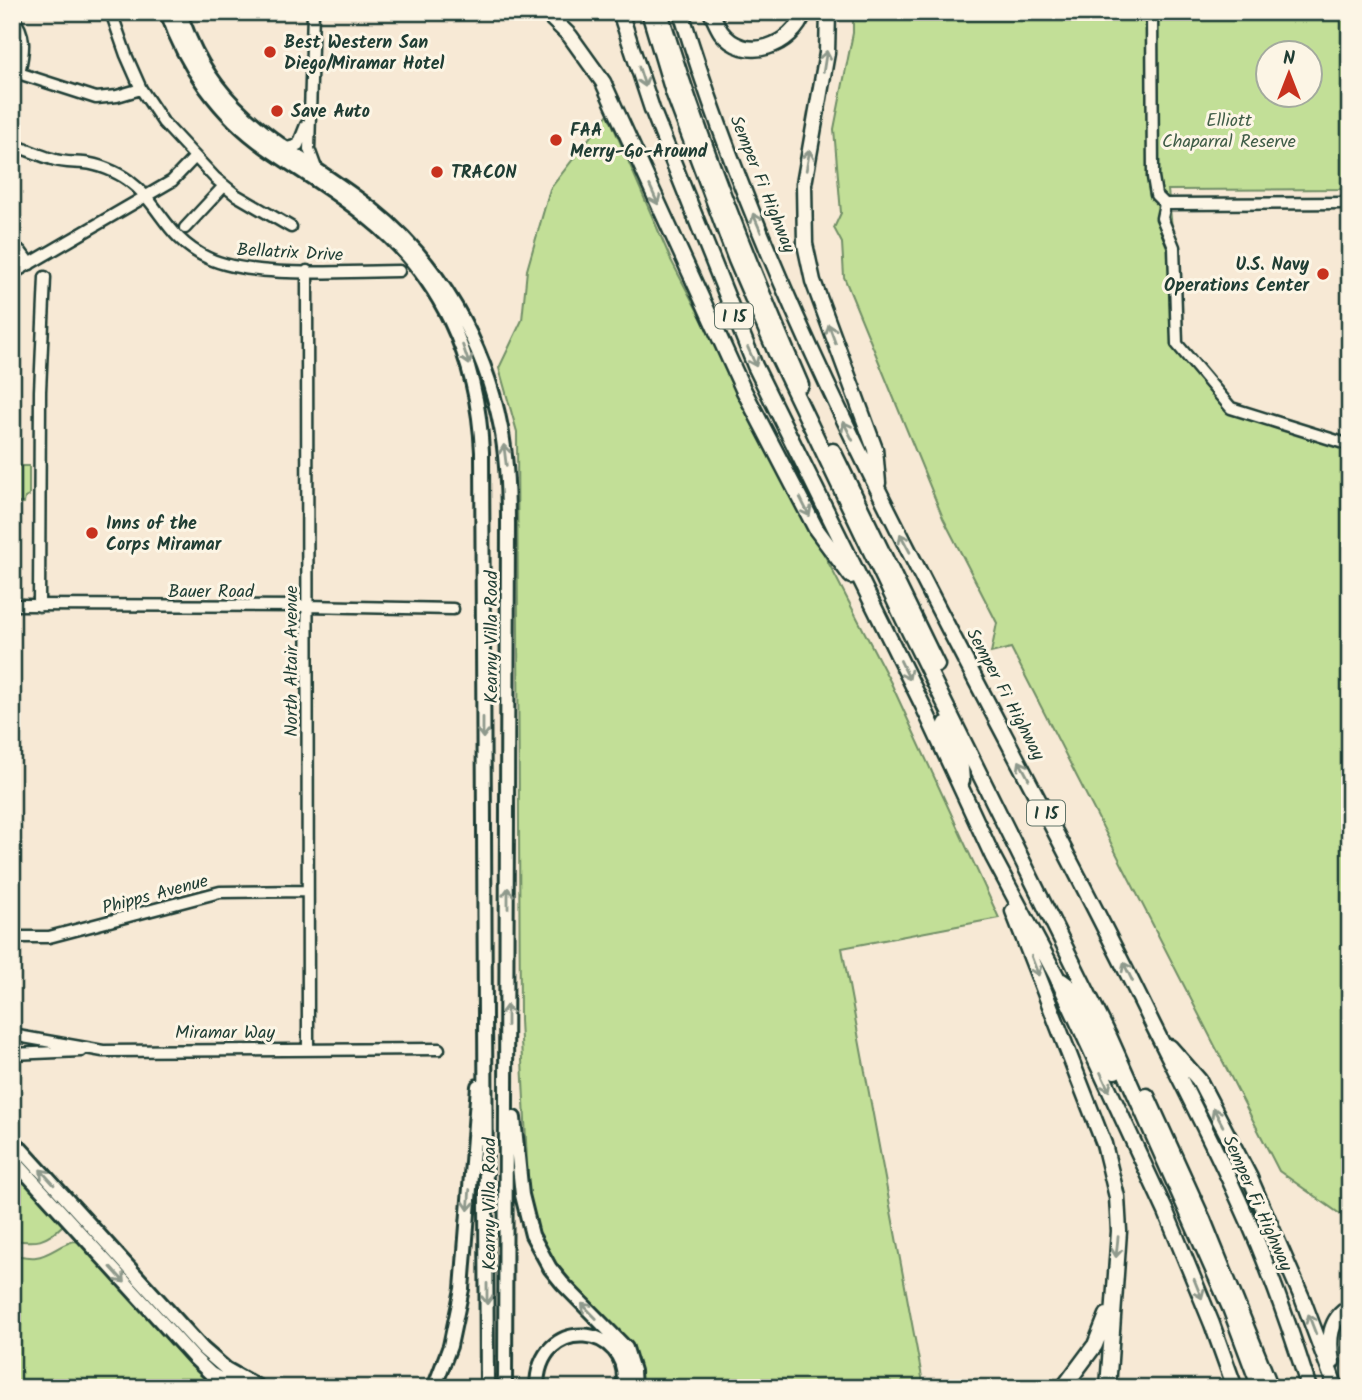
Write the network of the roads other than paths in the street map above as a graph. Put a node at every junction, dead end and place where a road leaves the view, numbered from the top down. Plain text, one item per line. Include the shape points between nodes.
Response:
1 (111, 12) edge
2 (167, 12) edge
3 (180, 12) edge
4 (313, 12) edge
5 (545, 12) edge
6 (620, 12) edge
7 (649, 12) edge
8 (660, 12) edge
9 (681, 12) edge
10 (711, 12) edge
11 (804, 12) edge
12 (828, 12) edge
13 (1152, 12) edge
14 (12, 17) edge
15 (16, 72) edge
16 (141, 89) junction
17 (309, 114) junction
18 (277, 144) junction
19 (12, 145) edge
20 (195, 157) junction
21 (318, 171) junction
22 (224, 186) junction
23 (146, 197) junction
24 (1350, 203) edge
25 (1165, 204) junction
26 (291, 227) dead end
27 (185, 228) dead end
28 (12, 246) edge
29 (30, 264) junction
30 (307, 271) junction
31 (399, 271) dead end
32 (12, 274) edge
33 (45, 277) dead end
34 (1350, 446) edge
35 (878, 492) junction
36 (12, 605) edge
37 (39, 606) junction
38 (306, 606) junction
39 (453, 609) dead end
40 (874, 609) junction
41 (922, 657) junction
42 (962, 793) junction
43 (993, 857) junction
44 (307, 891) junction
45 (12, 937) edge
46 (1056, 975) junction
47 (1157, 1033) junction
48 (12, 1035) edge
49 (439, 1049) dead end
50 (308, 1050) junction
51 (103, 1051) junction
52 (12, 1054) edge
53 (484, 1059) junction
54 (507, 1108) junction
55 (12, 1139) edge
56 (1162, 1152) junction
57 (12, 1158) edge
58 (1113, 1297) junction
59 (1350, 1307) edge
60 (211, 1374) junction
61 (624, 1384) edge
62 (228, 1388) edge
63 (236, 1388) edge
64 (260, 1388) edge
65 (434, 1388) edge
66 (487, 1388) edge
67 (505, 1388) edge
68 (537, 1388) edge
69 (634, 1388) edge
70 (1063, 1388) edge
71 (1108, 1388) edge
72 (1235, 1388) edge
73 (1260, 1388) edge
74 (1270, 1388) edge
75 (1309, 1388) edge
76 (1336, 1388) edge

1 - 16 street
2 -> 53 main road, Kearny Villa Road via 194,69 226,112 265,147 367,216 411,260 443,305 471,370 480,409 482,452
3 - 18 main road, Kearny Villa Road via 209,73 240,112
4 - 17 street
5 -> 40 highway via 570,36 603,82 743,389 816,529
6 -> 40 highway, I 15 via 652,109 755,366
7 - 41 highway via 673,92 736,260
8 - 74 highway via 723,196 804,391 1174,1153
35 -> 9 highway, Semper Fi Highway / I 15 via 747,197 706,94
10 - 11 highway via 721,33 751,48 786,40 800,25
35 -> 12 highway via 875,449 813,281 805,244 804,184 827,53
13 - 25 street via 1153,177 1156,195
14 - 15 street via 23,34 23,54
15 - 16 street via 96,98
16 - 20 street
17 - 18 street via 298,145 287,148
17 - 21 street via 309,149
18 - 21 main road, Kearny Villa Road
19 - 23 street, Bellatrix Drive via 111,171 129,180
20 - 22 street
20 - 23 street via 172,181
54 -> 21 main road, Kearny Villa Road via 509,523 502,428 475,344 439,281 383,218
22 - 26 street
22 - 27 street
23 - 29 street
23 - 30 street, Bellatrix Drive via 174,235 209,259 244,269
24 - 25 street
25 - 34 street via 1162,218 1174,247 1177,344 1231,408
28 - 29 street
29 - 32 street
30 - 31 street, Bellatrix Drive
30 - 38 street, North Altair Avenue
33 - 37 street
47 -> 35 highway, Semper Fi Highway / I 15
36 - 37 street, Bauer Road
37 - 38 street, Bauer Road
38 - 39 street, Bauer Road
38 - 44 street, North Altair Avenue
40 -> 42 highway, I 15
41 - 42 highway via 953,738
41 - 56 highway
42 - 43 highway, I 15
43 - 46 highway, I 15
43 -> 58 highway via 1104,1144 1117,1197
44 - 45 street, Phipps Avenue via 220,892 49,937
44 - 50 street, North Altair Avenue
46 - 56 highway via 1073,990 1149,1137
46 -> 72 highway, I 15 via 1167,1212
47 - 75 highway, Semper Fi Highway / I 15 via 1258,1245
76 -> 47 highway via 1250,1178 1199,1080
48 - 51 street, Miramar Way
49 - 50 street, Miramar Way
50 - 51 street, Miramar Way
51 - 52 street
53 -> 65 main road via 478,1081 462,1289 450,1346
53 -> 66 main road, Kearny Villa Road
54 - 67 main road, Kearny Villa Road
69 -> 54 main road via 626,1348 563,1284 532,1235 522,1195 514,1116
64 -> 55 main road via 226,1369 203,1349
56 - 73 highway
57 -> 60 main road
58 - 70 highway via 1095,1345
58 - 71 highway
59 - 76 highway via 1335,1319 1331,1332
60 - 62 main road
60 - 63 main road
61 - 68 main road via 620,1357 608,1344 577,1335 561,1340 544,1355

